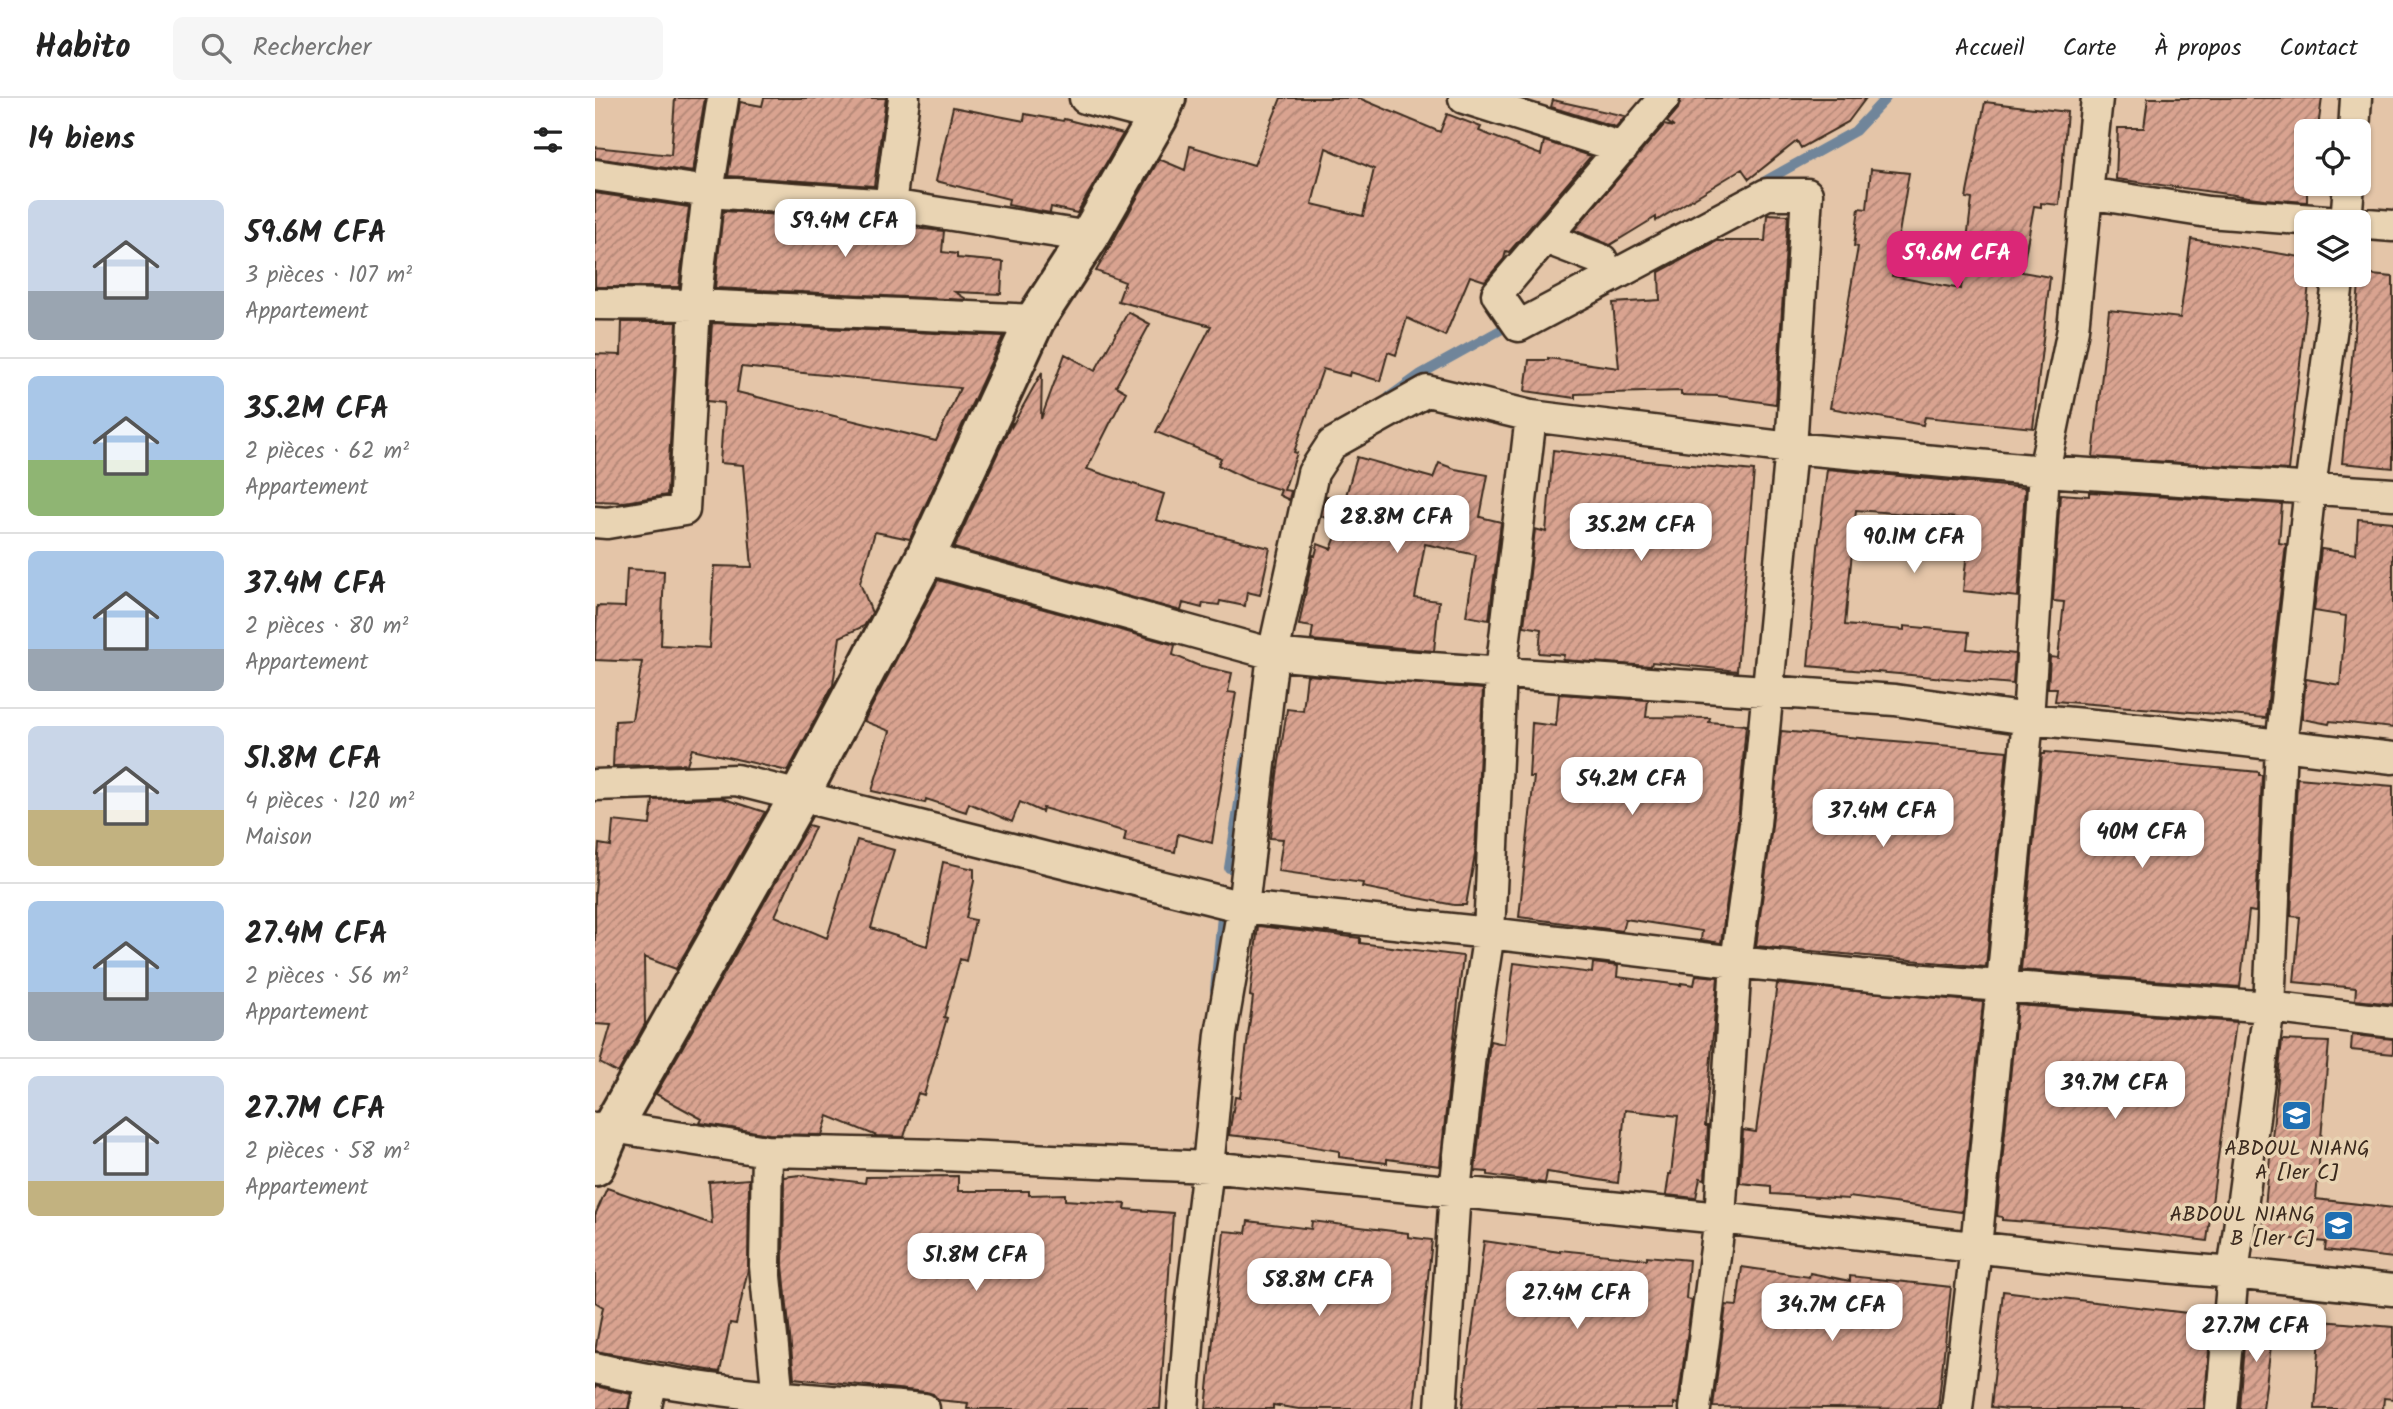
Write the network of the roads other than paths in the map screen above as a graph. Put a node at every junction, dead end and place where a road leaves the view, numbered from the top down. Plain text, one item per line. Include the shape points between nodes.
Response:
1 (723, 98) edge
2 (904, 98) edge
3 (1086, 98) edge
4 (1464, 98) edge
5 (1664, 98) edge
6 (2097, 98) edge
7 (2356, 98) edge
8 (1162, 107) edge
9 (2355, 119) edge
10 (1623, 148) junction
11 (595, 175) edge
12 (708, 192) junction
13 (2087, 193) junction
14 (890, 205) junction
15 (2294, 218) edge
16 (2371, 224) edge
17 (2393, 226) edge
18 (1089, 237) junction
19 (1545, 238) junction
20 (1602, 260) dead end
21 (2337, 287) edge
22 (595, 304) edge
23 (695, 305) junction
24 (1035, 320) junction
25 (1531, 416) junction
26 (1791, 448) junction
27 (2044, 471) junction
28 (2310, 488) junction
29 (2393, 494) edge
30 (595, 522) edge
31 (925, 558) junction
32 (1273, 654) junction
33 (1501, 672) junction
34 (1768, 692) junction
35 (2028, 719) junction
36 (2281, 746) junction
37 (2393, 758) edge
38 (595, 785) edge
39 (799, 797) junction
40 (1243, 906) junction
41 (1489, 933) junction
42 (1736, 962) junction
43 (2001, 985) junction
44 (2269, 1007) junction
45 (2393, 1021) edge
46 (604, 1127) edge
47 (767, 1151) junction
48 (595, 1166) edge
49 (1208, 1167) junction
50 (1455, 1191) junction
51 (1720, 1218) junction
52 (1976, 1247) junction
53 (2233, 1273) junction
54 (2393, 1290) edge
55 (595, 1368) edge
56 (648, 1395) edge
57 (778, 1403) edge
58 (924, 1409) edge
59 (1183, 1409) edge
60 (1441, 1409) edge
61 (1695, 1409) edge
62 (1957, 1409) edge
63 (2221, 1409) edge

1 - 12 street
2 - 14 street
3 - 8 street
4 - 10 street
5 - 10 street
6 - 13 street
7 - 9 street
8 - 18 street
10 - 19 street
11 - 12 street
12 - 14 street
12 - 23 street
13 - 15 street via 2208,212
13 - 27 street via 2073,329
14 - 18 street
16 - 17 street
18 - 24 street
19 - 20 street
19 - 26 street via 1497,294 1514,318 1767,194 1807,194
21 - 28 street
22 - 23 street
23 - 24 street
23 - 30 street via 684,510
24 - 31 street
25 - 26 street
25 - 32 street via 1427,391 1332,444 1313,473
25 - 33 street
26 - 27 street
26 - 34 street
27 - 28 street
27 - 35 street
28 - 29 street
28 - 36 street
31 - 32 street
31 - 39 street
32 - 33 street
32 - 40 street
33 - 34 street
33 - 41 street
34 - 35 street via 1895,700
34 - 42 street
35 - 36 street
35 - 43 street
36 - 37 street
36 - 44 street
38 - 39 street via 737,780
39 - 40 street
39 - 46 street
40 - 41 street
40 - 49 street via 1221,1034
41 - 42 street
41 - 50 street
42 - 43 street
42 - 51 street
43 - 44 street
43 - 52 street
44 - 45 street
44 - 53 street
46 - 47 street
46 - 48 street
47 - 49 street
47 - 57 street via 765,1266
49 - 50 street
49 - 59 street
50 - 51 street
50 - 60 street
51 - 52 street
51 - 61 street
52 - 53 street
52 - 62 street
53 - 54 street
53 - 63 street
55 - 56 street
56 - 57 street
57 - 58 street

